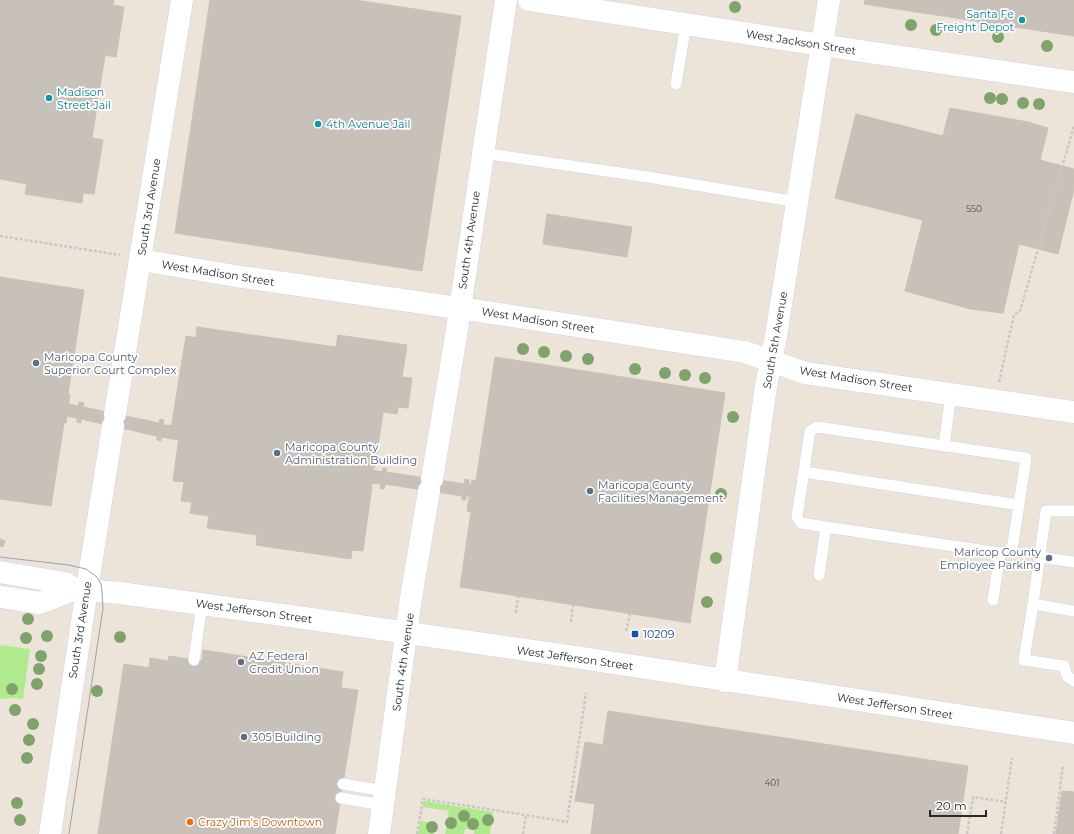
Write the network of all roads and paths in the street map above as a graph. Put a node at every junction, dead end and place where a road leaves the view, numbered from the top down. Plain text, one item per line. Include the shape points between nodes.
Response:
1 (182, 0) edge
2 (506, 0) edge
3 (529, 0) edge
4 (830, 0) edge
5 (569, 3) edge
6 (686, 24) junction
7 (823, 45) junction
8 (1074, 82) edge
9 (676, 84) dead end
10 (1074, 126) edge
11 (482, 152) junction
12 (798, 202) junction
13 (0, 236) edge
14 (141, 260) junction
15 (459, 308) junction
16 (771, 361) junction
17 (951, 394) junction
18 (996, 401) junction
19 (1074, 412) edge
20 (944, 446) junction
21 (804, 472) junction
22 (1019, 505) junction
23 (1074, 511) edge
24 (826, 527) junction
25 (1000, 553) junction
26 (1040, 557) junction
27 (1074, 562) edge
28 (0, 572) edge
29 (819, 575) dead end
30 (80, 589) junction
31 (518, 596) dead end
32 (0, 598) edge
33 (993, 600) dead end
34 (202, 604) junction
35 (1036, 604) junction
36 (573, 605) dead end
37 (1074, 611) edge
38 (516, 613) dead end
39 (630, 614) dead end
40 (571, 622) dead end
41 (626, 631) dead end
42 (406, 633) junction
43 (194, 660) dead end
44 (725, 680) junction
45 (1074, 681) edge
46 (586, 693) dead end
47 (1074, 733) edge
48 (1012, 758) dead end
49 (1063, 765) dead end
50 (343, 784) dead end
51 (341, 798) dead end
52 (384, 798) junction
53 (1006, 802) junction
54 (526, 816) junction
55 (50, 834) edge
56 (379, 834) edge
57 (417, 834) edge
58 (523, 834) edge
59 (967, 834) edge
60 (1001, 834) edge
61 (1054, 834) edge

1 - 14 street, South 3rd Avenue
2 - 11 street, South 4th Avenue
3 - 5 street, West Jackson Street
4 - 7 street, South 5th Avenue
5 - 6 street, West Jackson Street
6 - 7 street, West Jackson Street
6 - 9 lane
7 - 8 street, West Jackson Street
7 - 12 street, South 5th Avenue
10 - 18 path via 1020,311 1014,315
11 - 12 lane
11 - 15 street, South 4th Avenue
12 - 16 street, South 5th Avenue
13 - 14 path via 115,253
14 - 15 street, West Madison Street
14 - 30 street, South 3rd Avenue via 114,420
15 - 16 street, West Madison Street via 745,352
15 - 42 street, South 4th Avenue
16 - 17 street, West Madison Street via 805,373
16 - 44 street, South 5th Avenue
17 - 18 street, West Madison Street
17 - 20 lane
18 - 19 street, West Madison Street
20 - 21 lane via 816,427 810,431
20 - 22 lane via 1026,458
21 - 22 lane
21 - 24 lane via 797,517 801,523
22 - 25 lane via 1013,544 1009,552
23 - 26 lane via 1046,511
24 - 25 lane
24 - 29 lane
25 - 33 lane
26 - 27 lane
26 - 35 lane
28 - 30 street, West Jefferson Street via 65,583
30 - 32 street via 40,604
30 - 34 street, West Jefferson Street
30 - 55 street, South 3rd Avenue
31 - 38 path
34 - 42 street, West Jefferson Street
34 - 43 lane
35 - 37 lane
35 - 45 lane via 1024,660 1064,666 1067,676
36 - 40 path
39 - 41 path
42 - 44 street, West Jefferson Street
42 - 52 street, South 4th Avenue
44 - 47 street, West Jefferson Street
46 - 54 path via 567,822
48 - 53 path
49 - 61 path
50 - 52 lane
51 - 52 lane
52 - 56 street, South 4th Avenue
53 - 59 path via 973,797
53 - 60 path
54 - 57 path via 423,799
54 - 58 path

